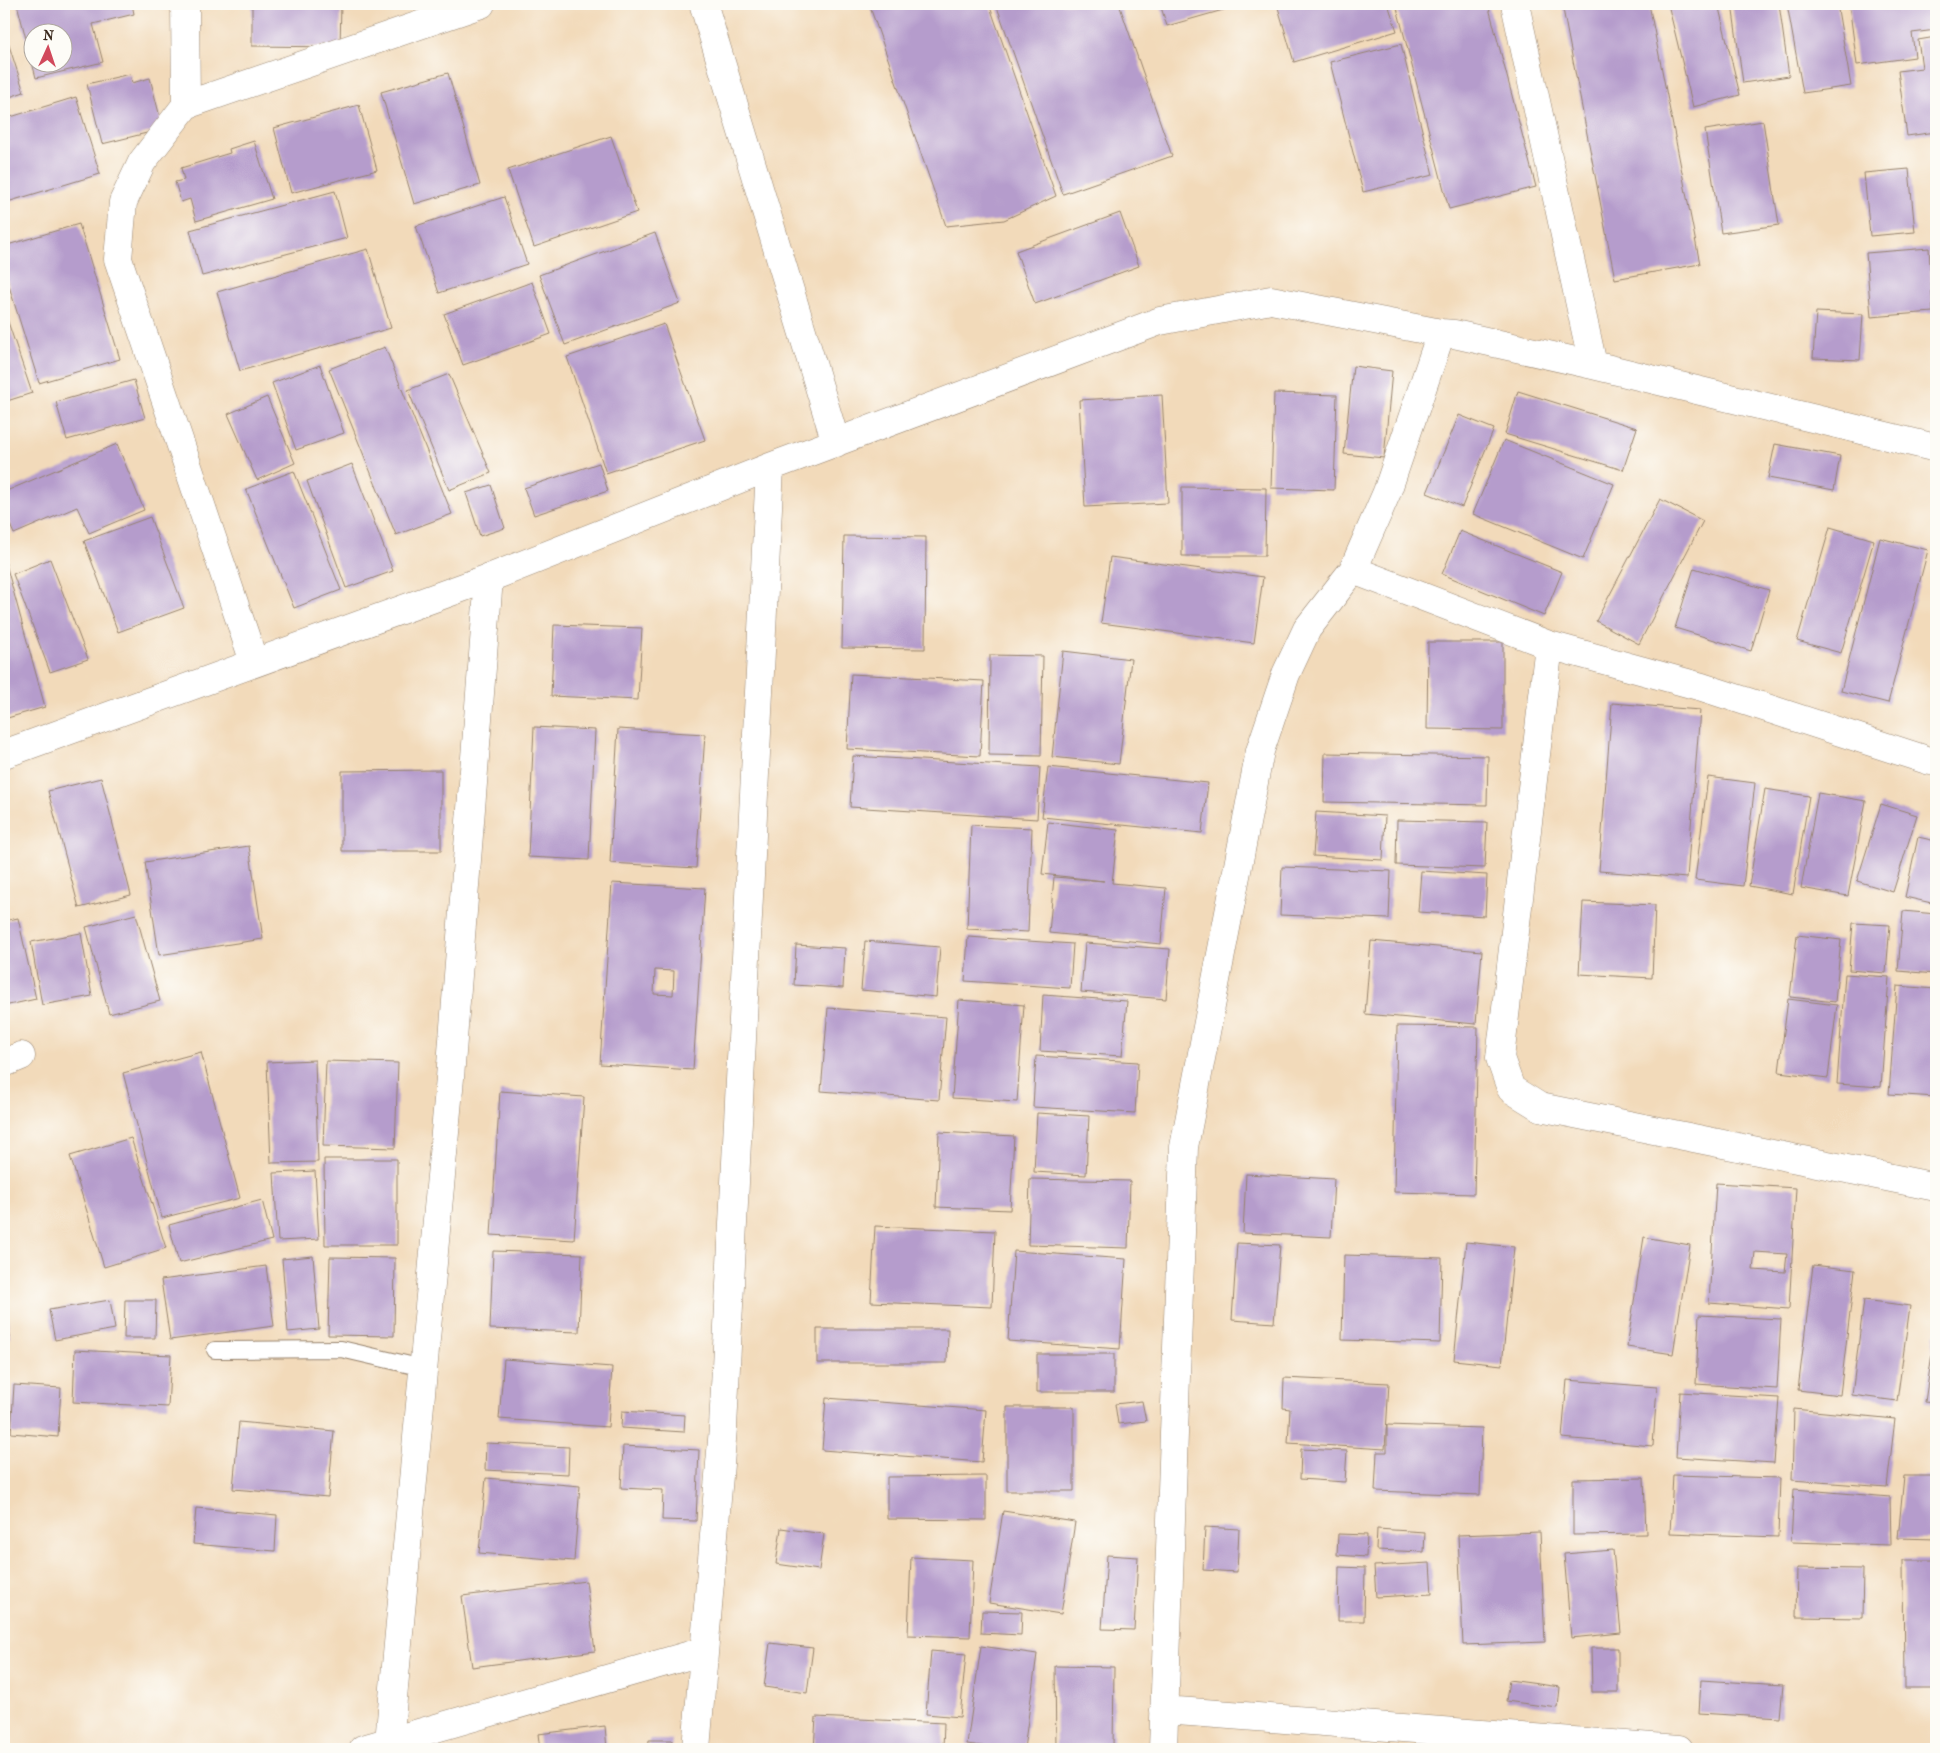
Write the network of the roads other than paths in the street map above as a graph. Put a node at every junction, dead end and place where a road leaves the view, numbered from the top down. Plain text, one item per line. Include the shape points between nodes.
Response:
1 (185, 4) edge
2 (481, 4) edge
3 (1516, 4) edge
4 (704, 6) dead end
5 (186, 105) junction
6 (1441, 333) junction
7 (1593, 365) junction
8 (836, 443) junction
9 (1936, 448) edge
10 (770, 467) junction
11 (1353, 570) junction
12 (489, 578) junction
13 (1549, 645) junction
14 (254, 662) junction
15 (4, 754) edge
16 (1930, 761) dead end
17 (1936, 1187) edge
18 (215, 1350) dead end
19 (423, 1368) junction
20 (704, 1651) junction
21 (1164, 1710) junction
22 (389, 1742) junction
23 (363, 1749) edge
24 (696, 1749) edge
25 (1163, 1749) edge
26 (1679, 1749) edge

1 - 5 street
2 - 5 street
3 - 7 street
4 - 8 street
5 - 14 street via 142,162 123,202 118,259
6 - 7 street
6 - 8 street via 1271,300 1160,321
6 - 11 street via 1387,492
7 - 9 street
8 - 10 street
10 - 12 street
10 - 20 street via 723,1428
11 - 13 street
11 - 21 street via 1307,629 1286,674 1260,751 1184,1147
12 - 14 street
12 - 19 street via 450,1078
13 - 16 street via 1702,687
13 - 17 street via 1500,1058 1511,1089 1540,1107
14 - 15 street
18 - 19 lane via 341,1349
19 - 22 street
20 - 22 street
20 - 24 street
21 - 25 street
21 - 26 street
22 - 23 street

